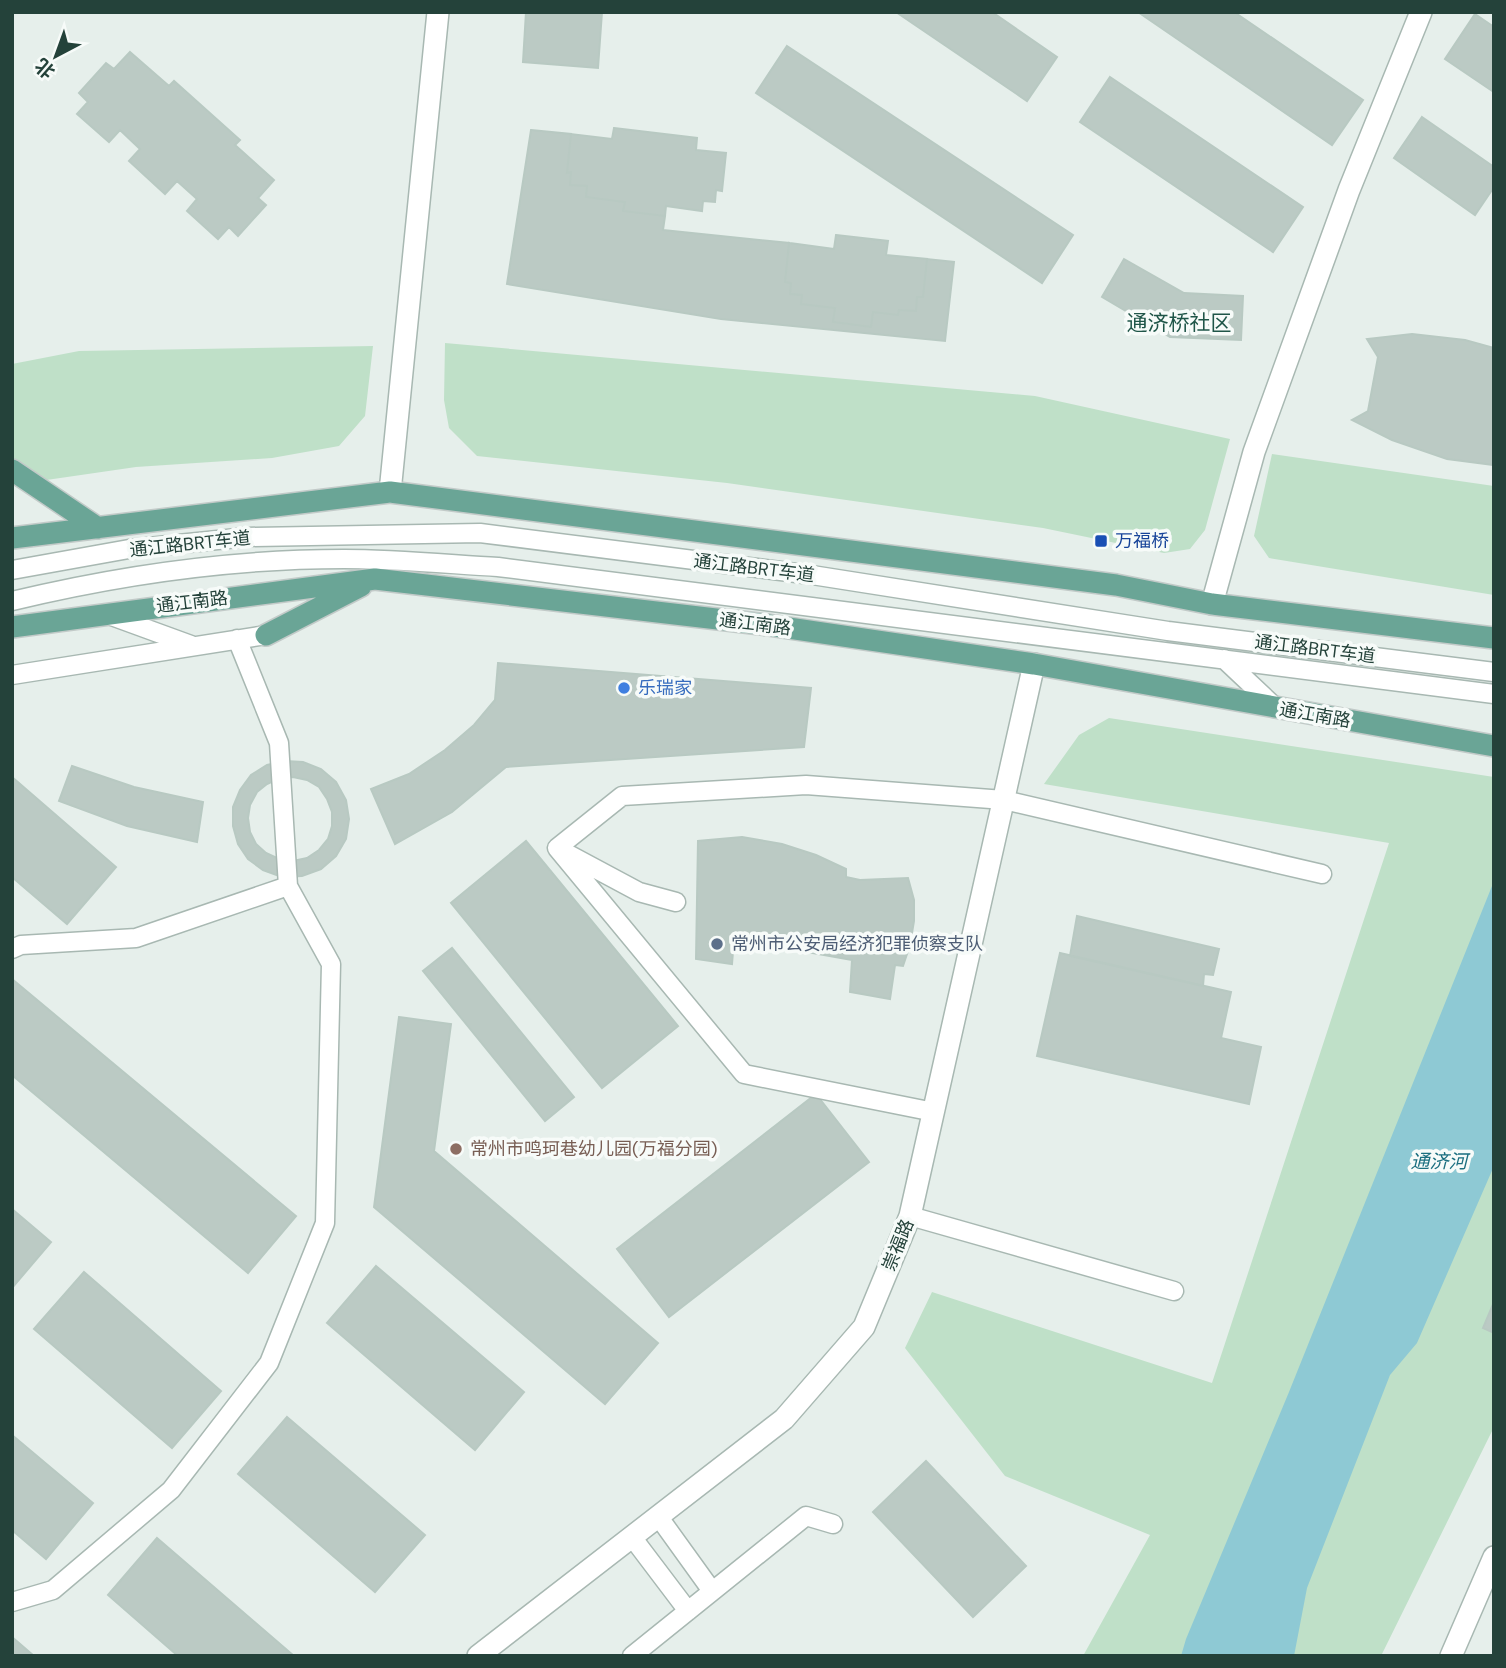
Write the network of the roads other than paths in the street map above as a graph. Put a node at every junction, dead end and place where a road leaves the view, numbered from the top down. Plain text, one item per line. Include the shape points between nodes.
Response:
1 (438, 12) edge
2 (1421, 12) edge
3 (12, 470) edge
4 (390, 492) junction
5 (98, 528) junction
6 (12, 538) edge
7 (12, 569) edge
8 (375, 579) junction
9 (12, 601) edge
10 (1212, 604) junction
11 (102, 613) junction
12 (12, 627) edge
13 (266, 635) joint
14 (1494, 638) edge
15 (237, 639) junction
16 (195, 646) junction
17 (1223, 659) junction
18 (1034, 664) junction
19 (1494, 672) edge
20 (12, 675) edge
21 (1494, 694) edge
22 (1276, 708) junction
23 (1494, 746) edge
24 (1004, 800) junction
25 (557, 848) junction
26 (1322, 874) dead end
27 (288, 886) junction
28 (676, 902) dead end
29 (12, 949) edge
30 (934, 1112) junction
31 (910, 1216) junction
32 (1174, 1291) dead end
33 (658, 1517) junction
34 (833, 1524) dead end
35 (632, 1536) junction
36 (1494, 1558) edge
37 (712, 1591) junction
38 (12, 1602) edge
39 (688, 1611) junction
40 (478, 1656) edge
41 (632, 1656) edge
42 (1451, 1656) edge

1 - 4 street
2 - 10 street via 1349,190 1254,452
3 - 5 main road
4 - 5 main road
4 - 10 main road via 1116,585
5 - 6 main road
7 - 19 lane, 通江路BRT车道 via 129,549 247,537 481,533 812,575 1168,631
8 - 11 main road, 通江南路
8 - 13 main road
8 - 18 main road, 通江南路 via 768,625
9 - 17 lane, 通江路BRT车道 via 219,564 344,559 498,567
10 - 14 main road
11 - 12 main road, 通江南路
11 - 16 lane
13 - 15 lane
15 - 16 lane
15 - 27 lane via 279,743
16 - 20 lane
17 - 21 lane, 通江路BRT车道
17 - 22 lane
18 - 22 main road, 通江南路
18 - 24 street, 崇福路
22 - 23 main road, 通江南路
24 - 25 lane via 806,785 622,796
24 - 26 lane
24 - 30 street, 崇福路
25 - 28 lane via 639,892
25 - 30 lane via 744,1074
27 - 29 lane via 136,938
27 - 38 lane via 331,964 325,1223 269,1363 171,1490 52,1590
30 - 31 street, 崇福路
31 - 32 lane
31 - 33 street, 崇福路 via 864,1327 784,1419
33 - 35 street, 崇福路
33 - 37 lane
34 - 37 lane via 806,1516
35 - 39 lane
35 - 40 street, 崇福路
36 - 42 street
37 - 39 lane
39 - 41 lane

